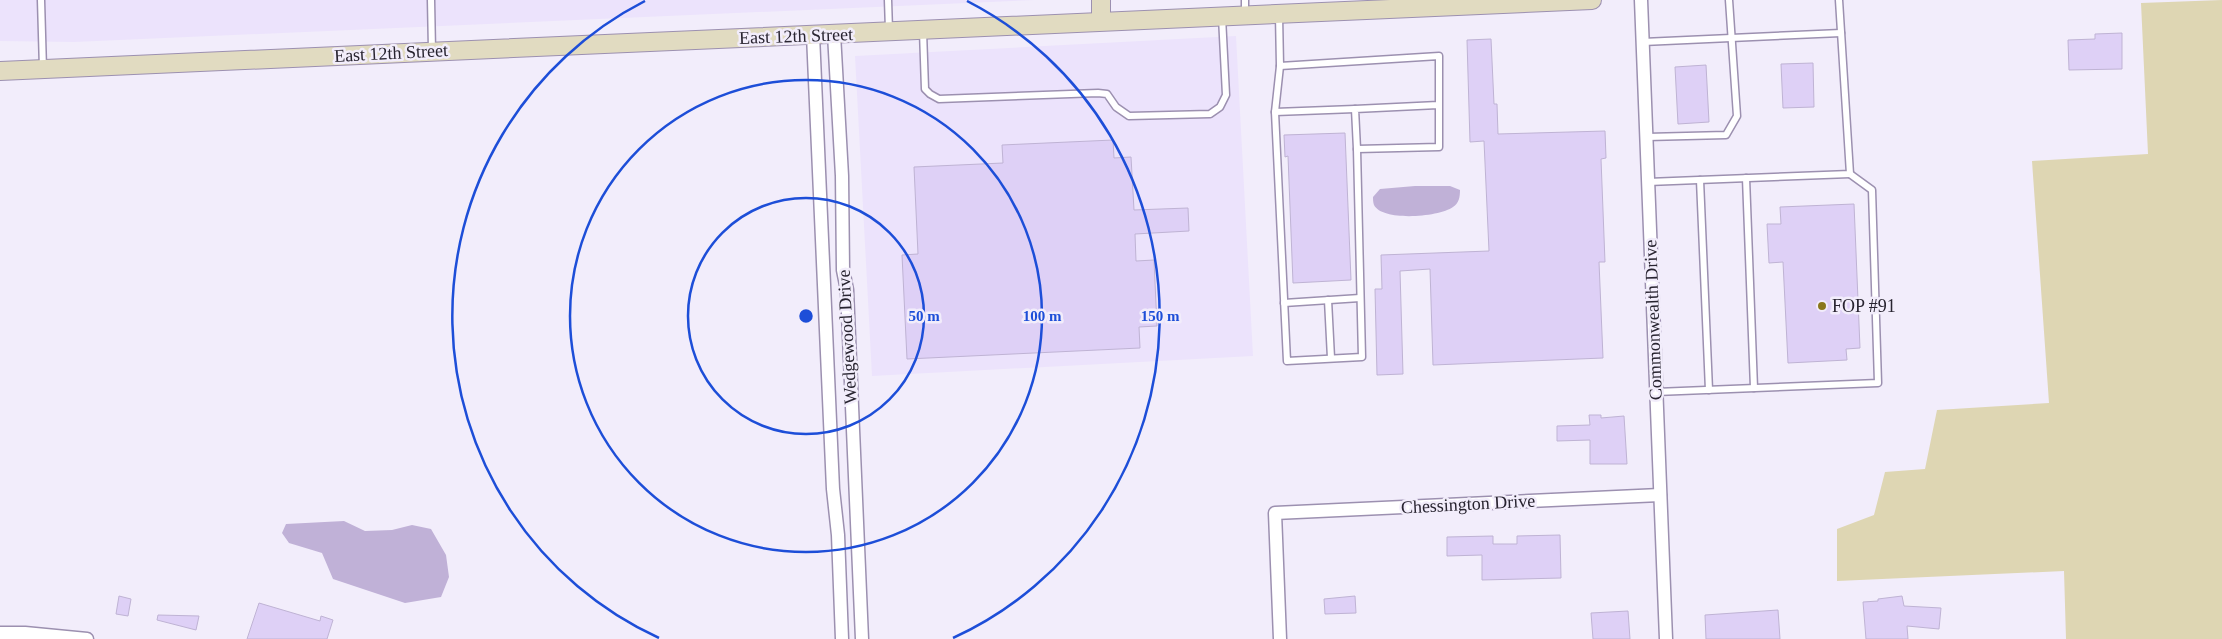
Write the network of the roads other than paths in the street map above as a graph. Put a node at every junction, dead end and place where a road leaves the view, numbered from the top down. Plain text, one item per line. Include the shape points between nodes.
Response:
1 (41, 0) edge
2 (431, 0) edge
3 (888, 0) edge
4 (1101, 0) edge
5 (1592, 0) edge
6 (1641, 0) edge
7 (1729, 0) edge
8 (1839, 0) edge
9 (1480, 2) edge
10 (1245, 8) edge
11 (1279, 14) junction
12 (1222, 16) junction
13 (1101, 21) junction
14 (923, 30) junction
15 (889, 31) junction
16 (1841, 33) junction
17 (834, 34) junction
18 (813, 35) junction
19 (1731, 38) junction
20 (1643, 42) junction
21 (432, 51) junction
22 (1280, 66) junction
23 (43, 69) junction
24 (0, 71) edge
25 (1438, 105) junction
26 (1355, 109) junction
27 (1275, 112) junction
28 (1646, 137) junction
29 (1357, 149) junction
30 (1850, 174) junction
31 (1746, 178) junction
32 (1700, 180) junction
33 (1648, 182) junction
34 (1360, 298) junction
35 (1328, 300) junction
36 (1284, 303) junction
37 (1331, 358) junction
38 (1754, 388) junction
39 (1709, 390) junction
40 (1656, 392) junction
41 (1660, 495) junction
42 (0, 632) edge
43 (87, 639) edge
44 (842, 639) edge
45 (862, 639) edge
46 (1280, 639) edge
47 (1666, 639) edge

1 - 23 lane
2 - 21 lane
3 - 15 lane
4 - 13 street
5 - 9 street, East 12th Street
6 - 20 street, Commonwealth Drive
7 - 19 lane
8 - 16 lane
9 - 11 street, East 12th Street
10 - 11 street, East 12th Street
10 - 12 street, East 12th Street
11 - 22 lane
12 - 13 street, East 12th Street
12 - 14 lane via 1226,95 1220,107 1210,114 1129,116 1116,107 1107,94 1098,92 939,99 926,89
13 - 14 street, East 12th Street
14 - 15 street, East 12th Street
15 - 17 street, East 12th Street
16 - 19 lane
16 - 30 lane
17 - 18 street, East 12th Street
17 - 45 street, Wedgewood Drive
18 - 21 street, East 12th Street
18 - 44 street, Wedgewood Drive
19 - 20 lane
19 - 28 lane via 1737,116 1726,135
20 - 28 street, Commonwealth Drive
21 - 23 street, East 12th Street
22 - 25 lane via 1439,56
22 - 27 lane
23 - 24 street, East 12th Street
25 - 26 lane
25 - 29 lane via 1439,147
26 - 27 lane
26 - 29 lane
27 - 36 lane
28 - 33 street, Commonwealth Drive
29 - 34 lane
30 - 31 lane
30 - 38 lane via 1872,190 1878,383
31 - 32 lane
31 - 38 lane
32 - 33 lane
32 - 39 lane
33 - 40 street, Commonwealth Drive
34 - 35 lane
34 - 37 lane via 1362,357
35 - 36 lane
35 - 37 lane
36 - 37 lane via 1287,361
38 - 39 lane
39 - 40 lane
40 - 41 street, Commonwealth Drive
41 - 46 street, Chessington Drive via 1275,514
41 - 47 street, Commonwealth Drive
42 - 43 street

